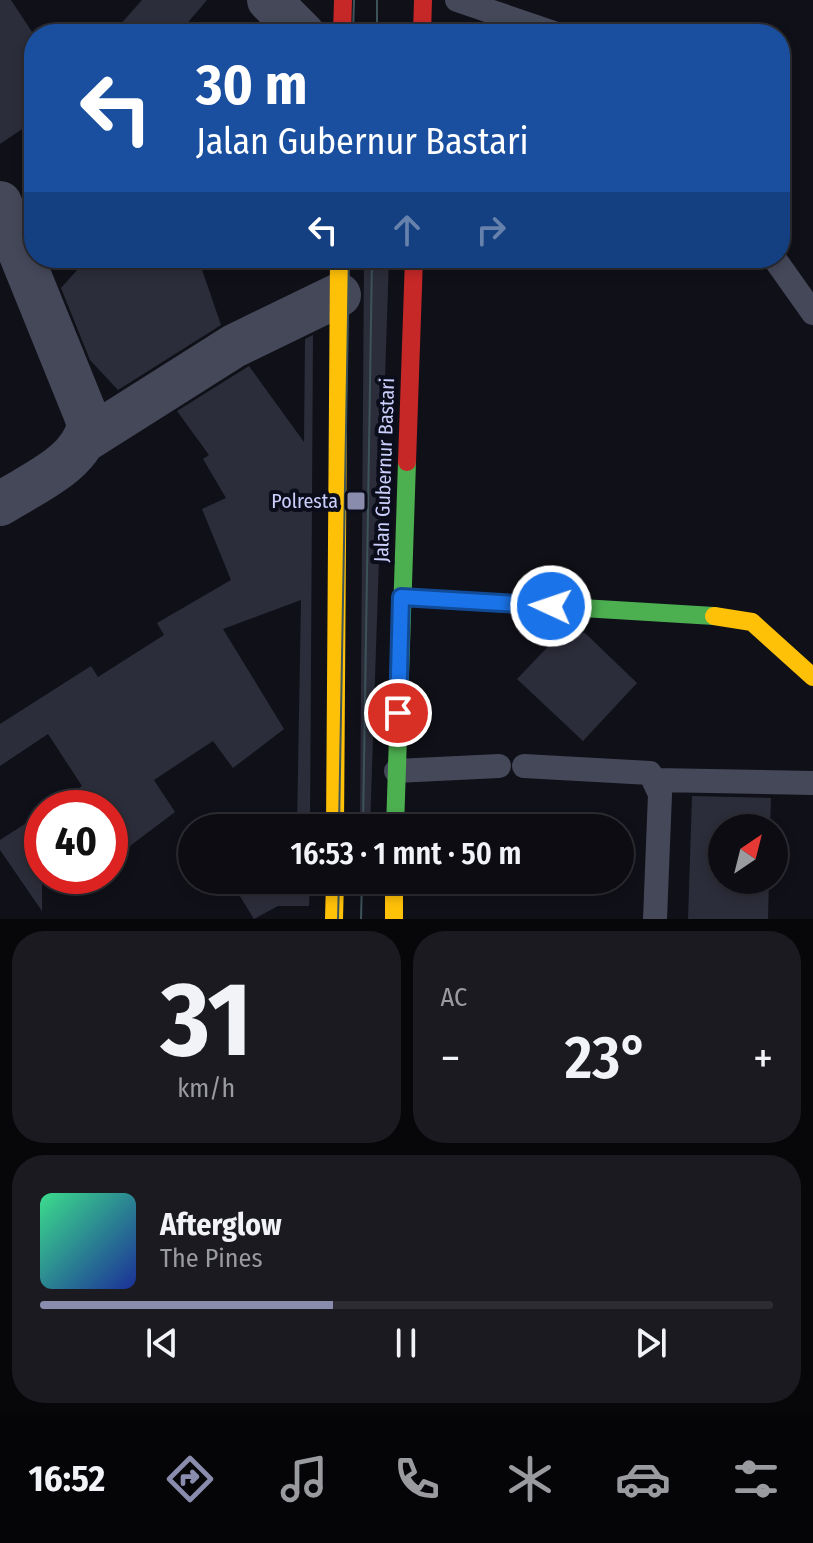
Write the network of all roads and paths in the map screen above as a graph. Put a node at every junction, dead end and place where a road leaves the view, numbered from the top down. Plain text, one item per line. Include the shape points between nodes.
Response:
1 (269, 0) edge
2 (343, 0) edge
3 (423, 0) edge
4 (457, 0) edge
5 (293, 24) edge
6 (342, 24) edge
7 (422, 24) edge
8 (528, 24) edge
9 (0, 203) edge
10 (24, 260) edge
11 (27, 268) edge
12 (414, 268) edge
13 (781, 268) edge
14 (339, 276) edge
15 (813, 313) edge
16 (87, 439) junction
17 (0, 504) edge
18 (401, 597) junction
19 (813, 677) edge
20 (499, 766) dead end
21 (524, 766) dead end
22 (396, 771) junction
23 (656, 780) junction
24 (813, 783) edge
25 (335, 814) edge
26 (395, 814) edge
27 (335, 894) edge
28 (394, 894) edge
29 (334, 919) edge
30 (394, 919) edge
31 (655, 919) edge

1 - 5 street
2 - 6 main road
3 - 7 main road
4 - 8 lane
9 - 10 street
11 - 16 street via 87,410
12 - 18 main road, Jalan Gubernur Bastari
13 - 15 lane
14 - 16 street
14 - 25 main road
16 - 17 street via 74,455
18 - 19 main road via 731,617 752,622
18 - 22 main road, Jalan Gubernur Bastari
20 - 22 lane
21 - 23 lane via 636,770
22 - 26 main road, Jalan Gubernur Bastari
23 - 24 lane
23 - 31 lane via 660,794
27 - 29 main road
28 - 30 main road

